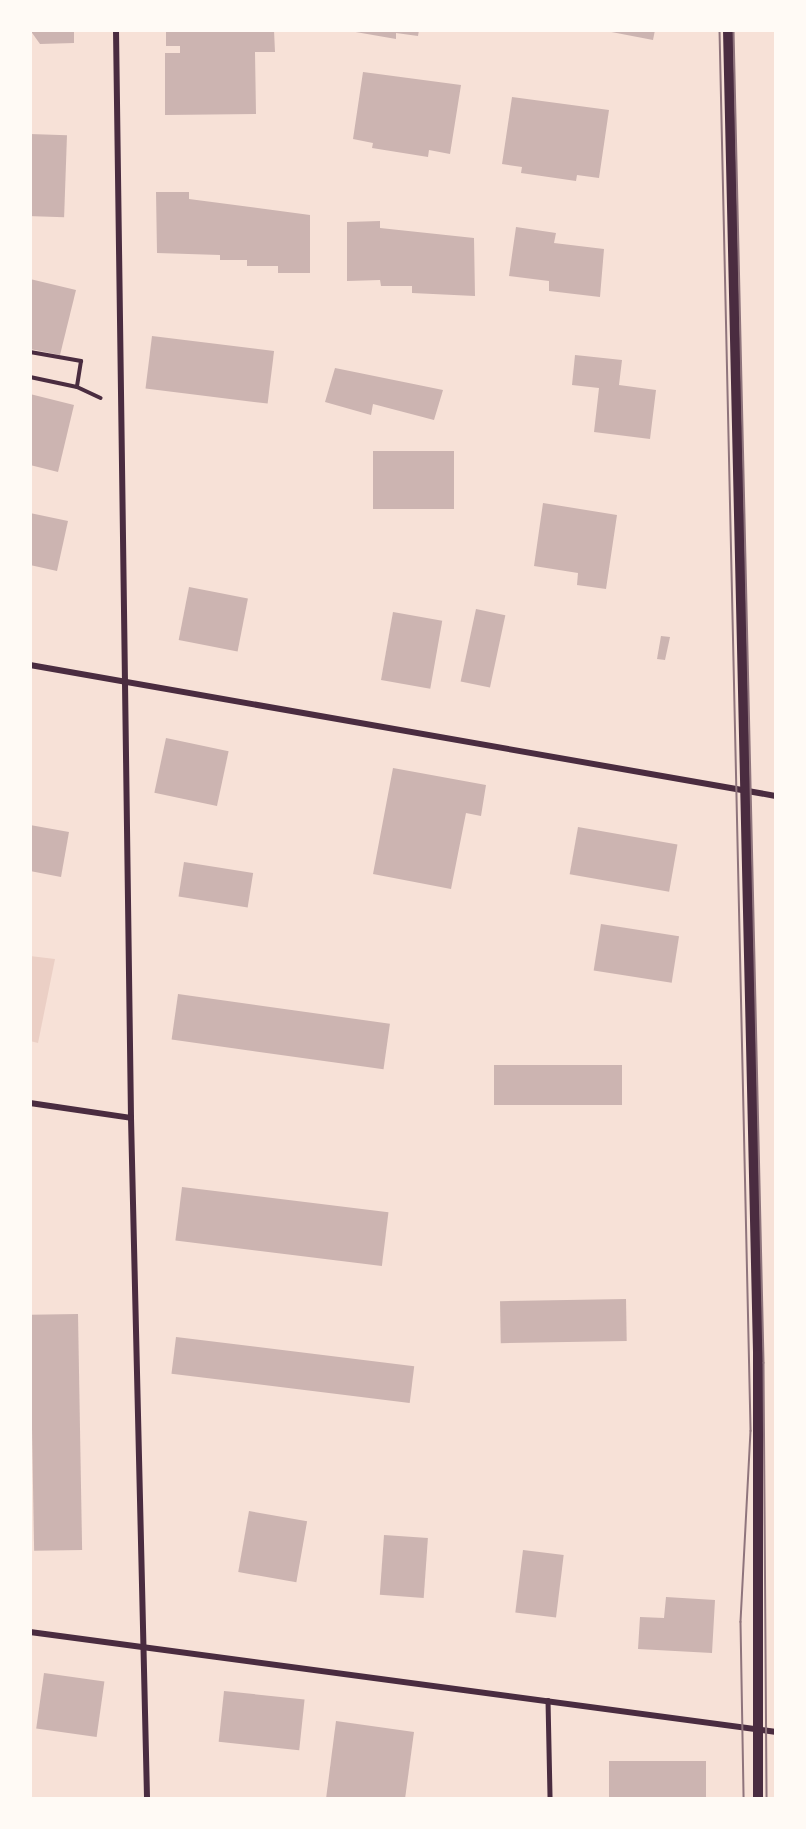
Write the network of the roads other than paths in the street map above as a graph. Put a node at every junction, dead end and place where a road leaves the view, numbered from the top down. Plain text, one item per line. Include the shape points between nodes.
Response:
1 (116, 30) edge
2 (728, 30) edge
3 (30, 665) edge
4 (127, 684) junction
5 (744, 792) junction
6 (776, 796) edge
7 (30, 1103) edge
8 (131, 1118) junction
9 (30, 1632) edge
10 (143, 1649) junction
11 (548, 1700) junction
12 (757, 1728) junction
13 (776, 1732) edge
14 (147, 1799) edge
15 (550, 1799) edge
16 (758, 1799) edge

1 - 4 street
2 - 5 street
3 - 4 street
4 - 5 street
4 - 8 street
5 - 6 street
5 - 12 street via 758,1354
7 - 8 street
8 - 10 street
9 - 10 street
10 - 11 street
10 - 14 street
11 - 12 street
11 - 15 lane
12 - 13 street
12 - 16 street

